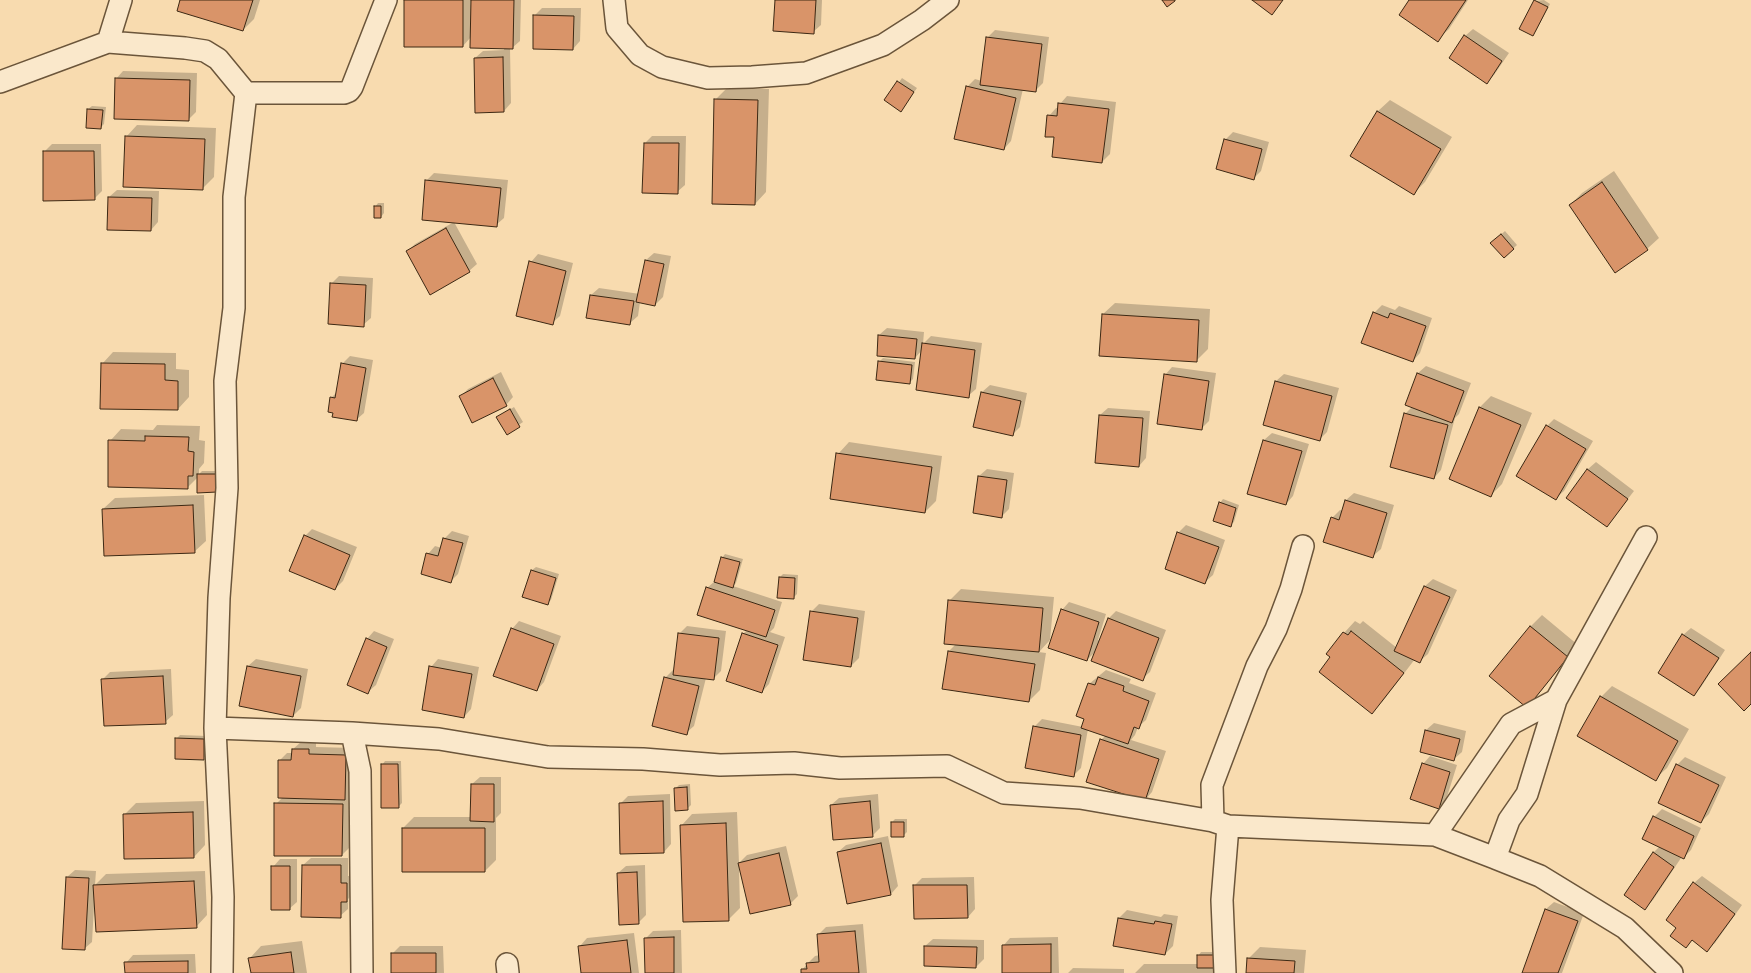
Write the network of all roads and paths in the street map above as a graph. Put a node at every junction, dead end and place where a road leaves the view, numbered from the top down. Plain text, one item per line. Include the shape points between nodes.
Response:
1 (121, 0) edge
2 (386, 0) edge
3 (614, 0) edge
4 (948, 0) edge
5 (108, 42) junction
6 (0, 82) edge
7 (246, 92) junction
8 (1646, 537) dead end
9 (1303, 546) dead end
10 (1556, 700) junction
11 (215, 728) junction
12 (352, 733) junction
13 (1220, 823) junction
14 (1434, 835) junction
15 (1495, 858) junction
16 (222, 973) edge
17 (362, 973) edge
18 (1225, 973) edge
19 (1672, 973) edge

1 - 5 street
2 - 7 street via 349,91 344,94
3 - 4 street via 617,28 640,55 662,67 708,78 806,73 883,45
5 - 6 street
5 - 7 street via 205,51 218,59
7 - 11 street via 234,197 234,308 225,381 227,488
8 - 10 street
9 - 13 street via 1276,629 1258,666 1212,785
10 - 14 street via 1511,724
10 - 15 street via 1527,794 1509,820
11 - 12 street
11 - 16 street via 223,897
12 - 13 street via 439,738 548,757 720,765 794,763 840,768 947,766 1004,793 1080,798
12 - 17 street via 360,771
13 - 14 street
13 - 18 street
14 - 15 street
15 - 19 street via 1540,876 1625,928

